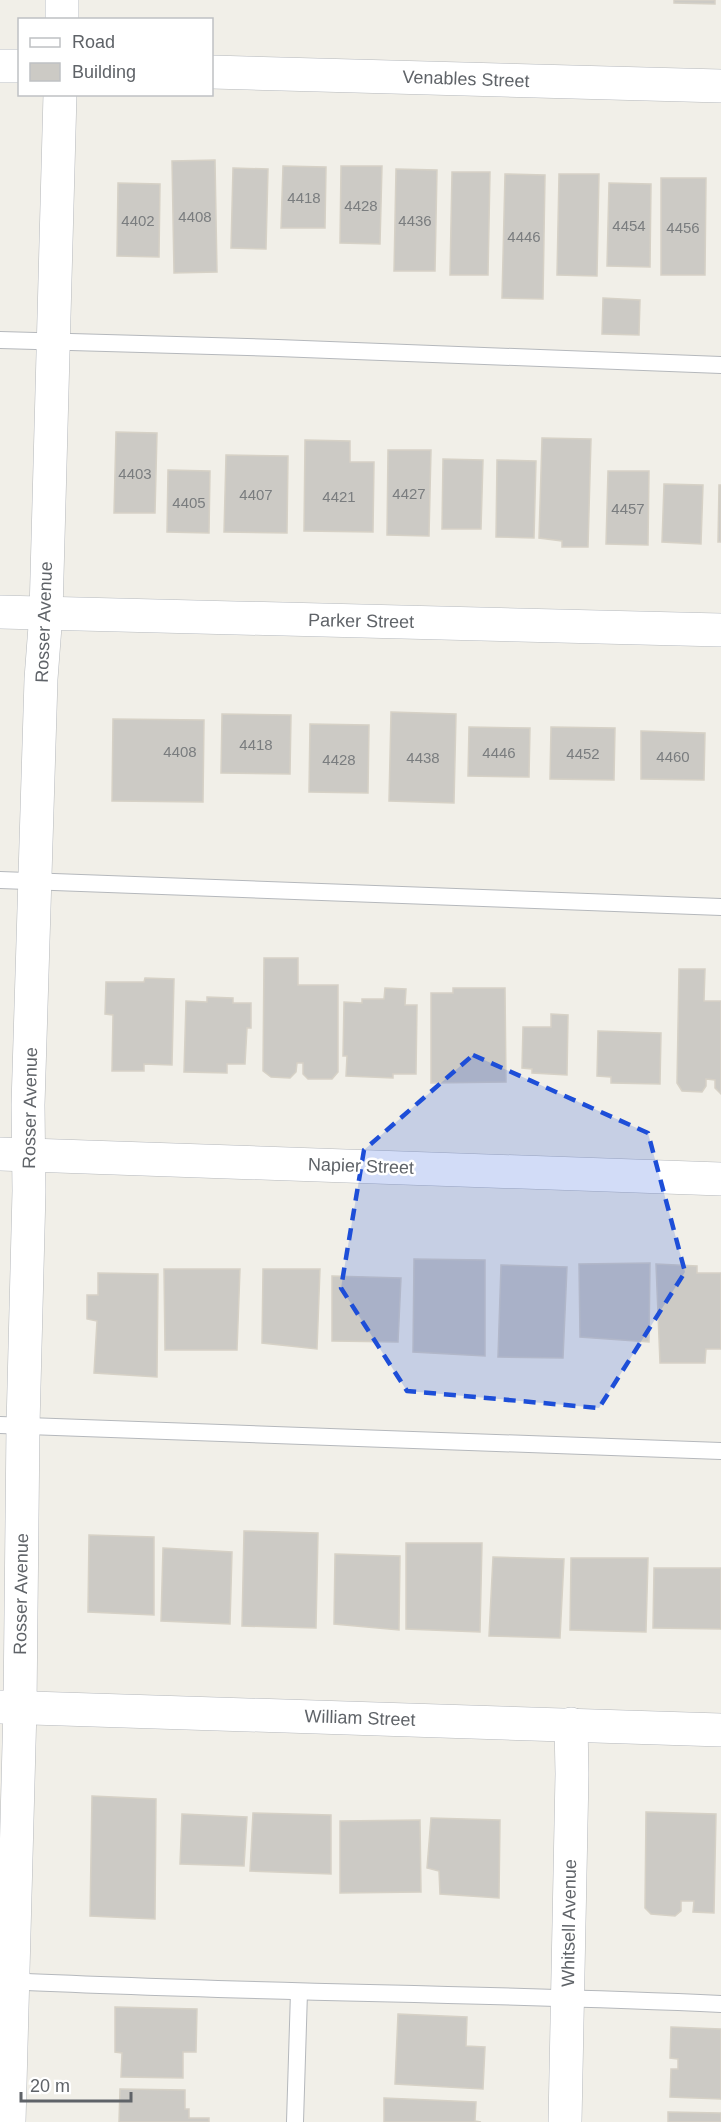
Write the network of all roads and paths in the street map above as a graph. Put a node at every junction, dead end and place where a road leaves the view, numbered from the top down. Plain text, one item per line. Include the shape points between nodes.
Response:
1 (62, 0) edge
2 (62, 18) edge
3 (0, 66) edge
4 (18, 66) edge
5 (213, 72) edge
6 (721, 86) edge
7 (60, 96) edge
8 (0, 340) edge
9 (53, 342) junction
10 (721, 365) edge
11 (0, 612) edge
12 (46, 613) junction
13 (721, 630) edge
14 (0, 880) edge
15 (35, 881) junction
16 (721, 907) edge
17 (14, 1154) edge
18 (721, 1179) edge
19 (12, 1426) edge
20 (721, 1451) edge
21 (10, 1707) edge
22 (571, 1724) junction
23 (721, 1730) edge
24 (6, 1981) edge
25 (299, 1992) junction
26 (567, 1998) junction
27 (721, 2004) edge
28 (9, 2122) edge
29 (295, 2122) edge
30 (565, 2122) edge

1 - 2 street
3 - 4 street
5 - 6 street, Venables Street
7 - 9 street, Rosser Avenue
8 - 9 lane
9 - 10 lane
9 - 12 street, Rosser Avenue
11 - 12 street, Parker Street
12 - 13 street, Parker Street
12 - 15 street, Rosser Avenue
14 - 15 lane
15 - 16 lane
15 - 17 street, Rosser Avenue via 28,1104
17 - 18 street, Napier Street
17 - 19 street, Rosser Avenue
19 - 20 lane
19 - 21 street, Rosser Avenue
21 - 22 street, William Street
21 - 24 street, Rosser Avenue
22 - 23 street, William Street
22 - 26 street, Whitsell Avenue
24 - 25 lane
24 - 28 street, Rosser Avenue
25 - 26 lane
25 - 29 lane
26 - 27 lane
26 - 30 street, Whitsell Avenue

